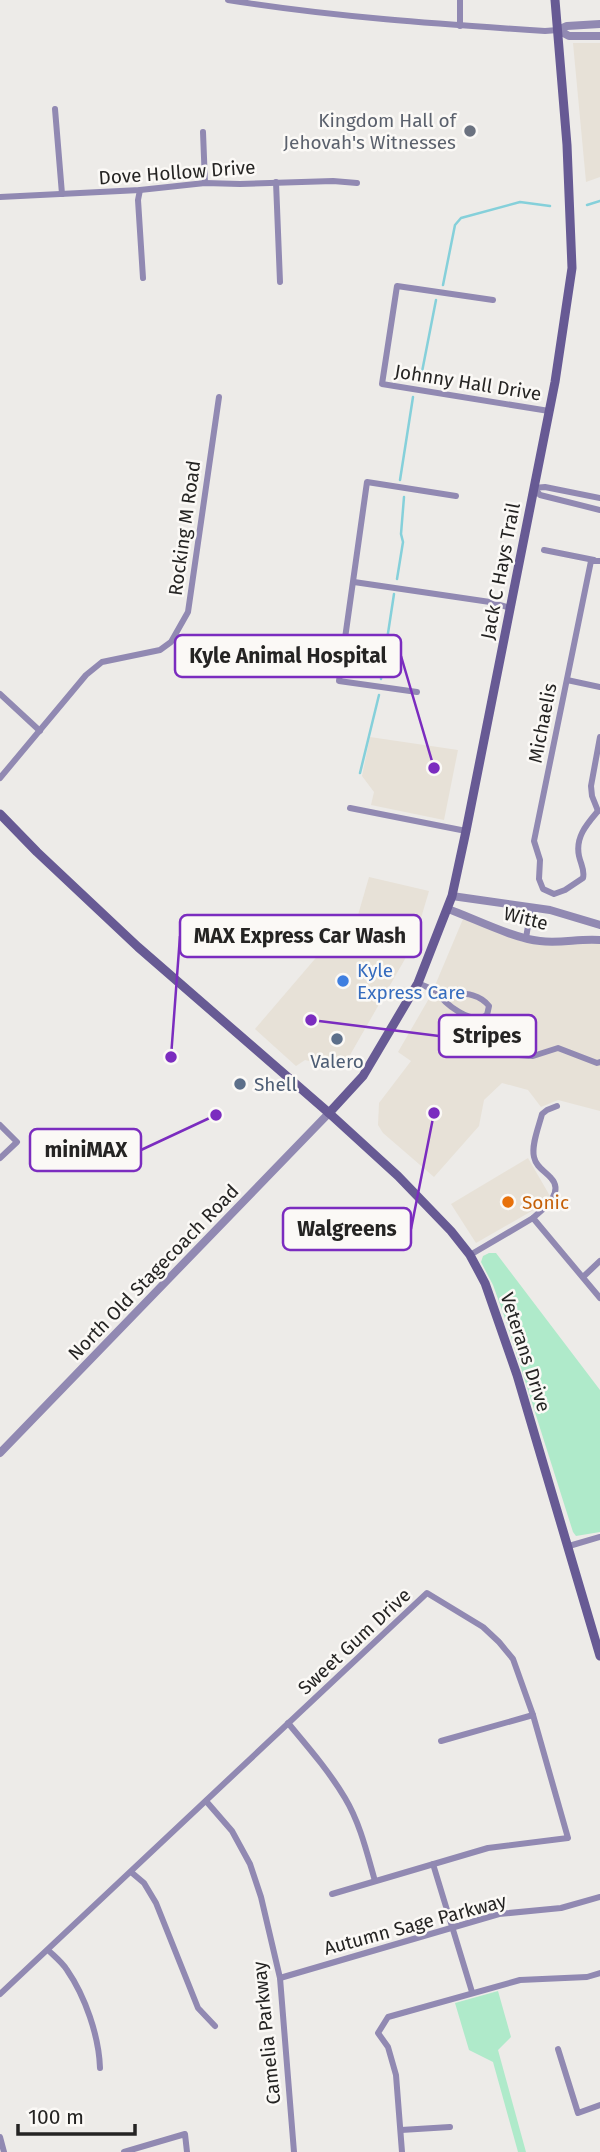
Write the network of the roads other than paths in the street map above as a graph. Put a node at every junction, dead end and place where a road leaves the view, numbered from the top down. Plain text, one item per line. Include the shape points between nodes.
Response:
1 (228, 0) edge
2 (460, 0) edge
3 (555, 0) edge
4 (600, 24) edge
5 (460, 26) junction
6 (558, 30) junction
7 (600, 36) edge
8 (55, 109) dead end
9 (203, 132) dead end
10 (276, 182) junction
11 (205, 183) junction
12 (357, 183) dead end
13 (140, 190) junction
14 (62, 194) junction
15 (0, 197) edge
16 (143, 278) dead end
17 (280, 282) dead end
18 (493, 300) dead end
19 (219, 397) dead end
20 (550, 411) junction
21 (534, 488) junction
22 (456, 496) dead end
23 (600, 498) edge
24 (600, 510) edge
25 (544, 550) dead end
26 (597, 561) edge
27 (354, 582) junction
28 (510, 608) junction
29 (567, 680) junction
30 (600, 687) edge
31 (417, 692) dead end
32 (0, 694) edge
33 (40, 731) junction
34 (600, 737) edge
35 (0, 778) edge
36 (350, 808) dead end
37 (599, 811) edge
38 (0, 814) edge
39 (466, 831) junction
40 (554, 894) junction
41 (452, 896) junction
42 (531, 908) junction
43 (448, 909) junction
44 (550, 910) junction
45 (600, 925) edge
46 (526, 938) junction
47 (600, 940) edge
48 (418, 983) junction
49 (436, 990) junction
50 (487, 1015) junction
51 (600, 1062) edge
52 (557, 1106) dead end
53 (329, 1112) junction
54 (0, 1125) edge
55 (0, 1158) edge
56 (533, 1218) junction
57 (470, 1255) junction
58 (600, 1261) edge
59 (583, 1277) junction
60 (600, 1298) edge
61 (0, 1452) edge
62 (600, 1537) edge
63 (569, 1546) junction
64 (600, 1656) edge
65 (533, 1715) junction
66 (288, 1723) junction
67 (441, 1741) dead end
68 (206, 1801) junction
69 (433, 1864) junction
70 (131, 1872) junction
71 (375, 1881) junction
72 (332, 1894) dead end
73 (600, 1897) edge
74 (453, 1927) junction
75 (48, 1950) junction
76 (600, 1973) edge
77 (279, 1978) junction
78 (472, 1992) junction
79 (0, 1994) edge
80 (215, 2026) dead end
81 (558, 2049) dead end
82 (100, 2068) dead end
83 (600, 2105) edge
84 (450, 2127) dead end
85 (401, 2130) junction
86 (0, 2137) edge
87 (4, 2152) edge
88 (124, 2152) edge
89 (187, 2152) edge
90 (294, 2152) edge
91 (402, 2152) edge

1 - 5 street
2 - 5 street
3 - 6 main road, Jack C Hays Trail
4 - 6 street
5 - 6 street
6 - 7 street via 569,36
6 - 20 main road, Jack C Hays Trail via 572,268
8 - 14 street
9 - 11 street
10 - 11 street, Dove Hollow Drive
10 - 12 street, Dove Hollow Drive
10 - 17 street
11 - 13 street, Dove Hollow Drive
13 - 14 street, Dove Hollow Drive
13 - 16 street
14 - 15 street, Dove Hollow Drive
18 - 20 street, Johnny Hall Drive via 397,286 382,384
19 - 33 street, Rocking M Road via 188,612 171,642 160,650 102,662
20 - 21 main road, Jack C Hays Trail
21 - 23 street
21 - 24 street via 540,495
21 - 28 main road, Jack C Hays Trail
22 - 27 street via 367,482
25 - 26 street
26 - 29 street, Michaelis via 591,561
27 - 28 street
27 - 31 street via 339,681
28 - 39 main road, Jack C Hays Trail
29 - 30 street
29 - 40 street, Michaelis via 534,841 539,879 543,889
32 - 33 street
33 - 35 street, Rocking M Road
34 - 37 street via 591,786
36 - 39 street
37 - 40 street via 582,830 578,853 583,878
38 - 53 main road, Veterans Drive via 138,947
39 - 41 main road, Jack C Hays Trail
40 - 44 street
41 - 42 street, Witte
41 - 43 main road, Jack C Hays Trail
42 - 44 street, Witte
42 - 46 street
43 - 46 street, Witte
43 - 48 main road, Jack C Hays Trail
44 - 45 street, Witte
46 - 47 street, Witte via 542,942
48 - 49 street
48 - 53 main road, Jack C Hays Trail via 363,1076
49 - 50 street via 444,1002 472,1018
49 - 50 street via 484,999 489,1006
50 - 51 street via 519,1055 558,1048
52 - 56 street via 542,1114 533,1150 556,1188 551,1202
53 - 57 main road, Veterans Drive via 398,1176
53 - 61 street, North Old Stagecoach Road
54 - 55 street via 17,1142
56 - 57 street
56 - 59 street
57 - 63 main road, Veterans Drive via 485,1283 517,1375
58 - 59 street
59 - 60 street
62 - 63 street
63 - 64 main road, Veterans Drive
65 - 66 street, Sweet Gum Drive via 513,1659 499,1642 427,1593
65 - 67 street
65 - 69 street, Sweet Gum Drive via 568,1838 488,1848
66 - 68 street, Sweet Gum Drive
66 - 71 street via 346,1800
68 - 70 street, Sweet Gum Drive
68 - 77 street, Camelia Parkway via 232,1831 250,1864
69 - 71 street, Sweet Gum Drive
69 - 74 street
70 - 75 street, Sweet Gum Drive
70 - 80 street via 156,1903 198,2008
71 - 72 street, Sweet Gum Drive
73 - 74 street, Autumn Sage Parkway via 561,1908 499,1914
74 - 77 street, Autumn Sage Parkway
74 - 78 street
75 - 79 street, Sweet Gum Drive
75 - 82 street via 78,1989 97,2039
76 - 78 street via 520,1980
77 - 90 street, Camelia Parkway
78 - 85 street via 388,2017 378,2033 388,2047 396,2076
81 - 83 street via 578,2113
84 - 85 street
85 - 91 street
86 - 87 street
88 - 89 street via 185,2134

